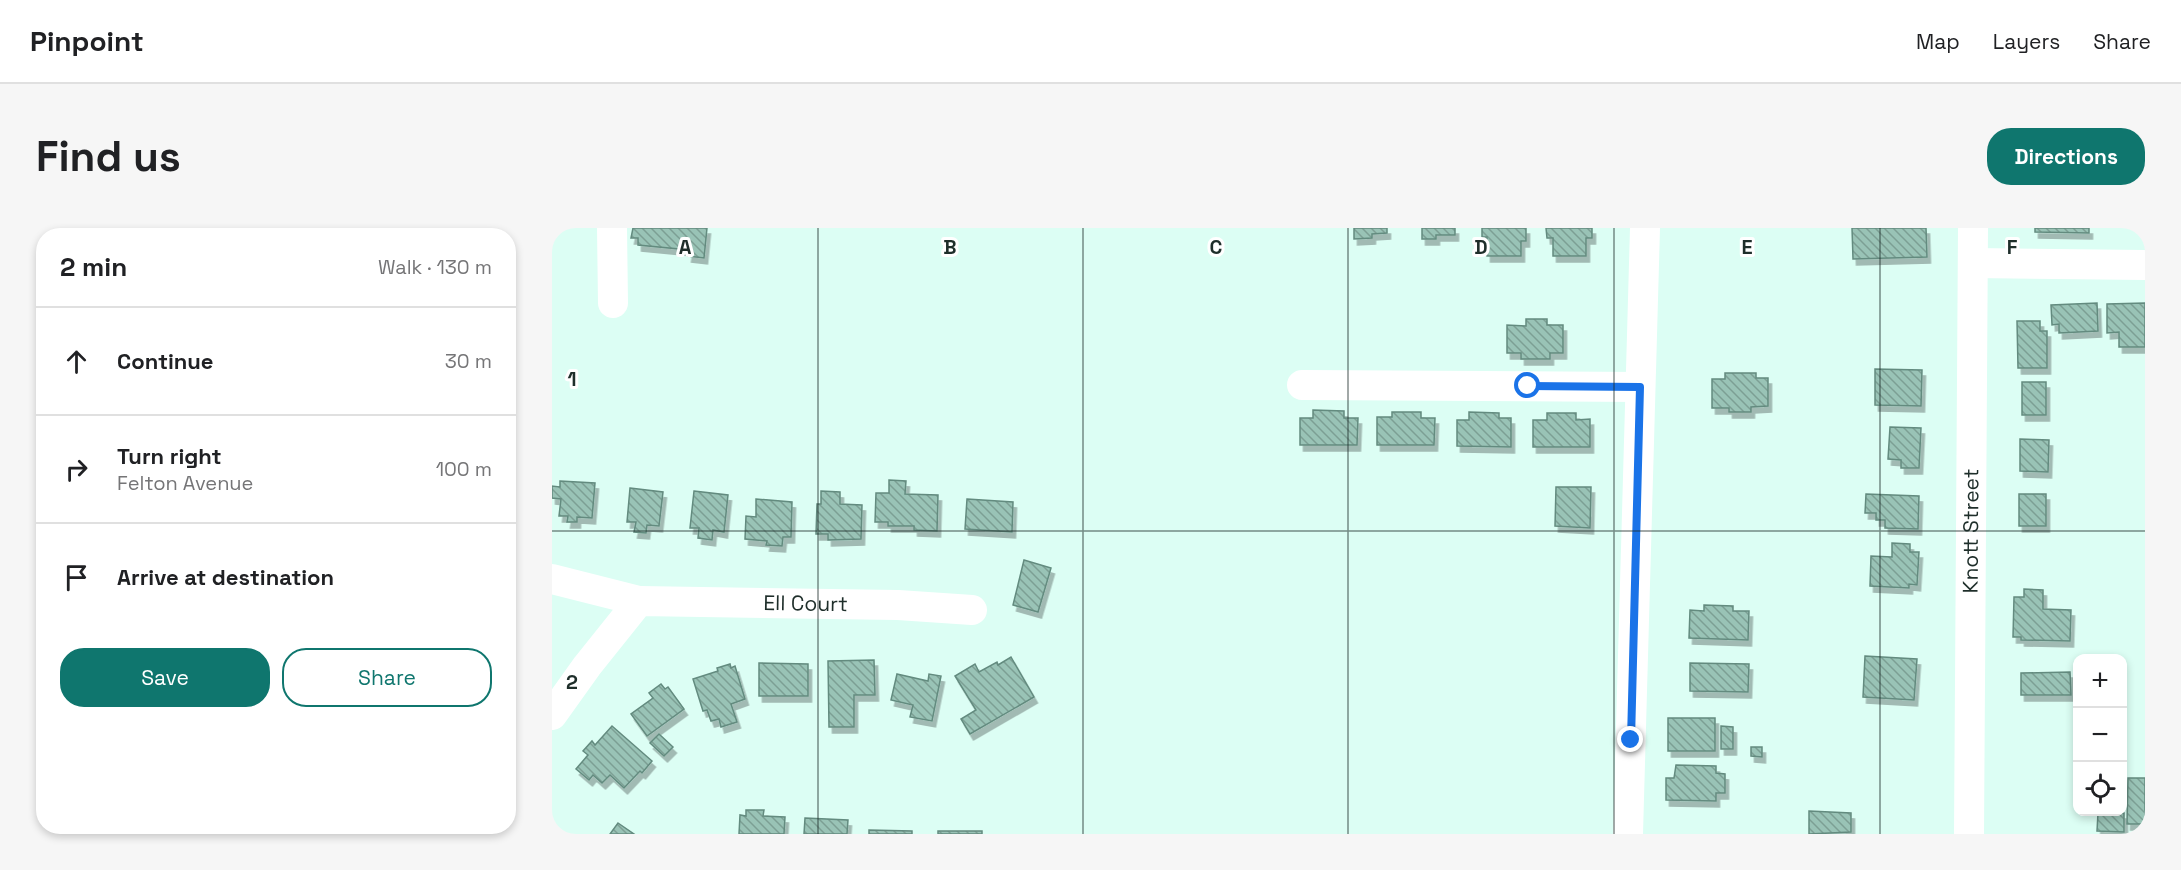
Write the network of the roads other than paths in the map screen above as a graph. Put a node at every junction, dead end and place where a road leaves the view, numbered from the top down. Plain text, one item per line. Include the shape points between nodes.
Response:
1 (612, 228) edge
2 (1645, 228) edge
3 (1973, 228) edge
4 (1973, 263) junction
5 (2145, 265) edge
6 (613, 303) dead end
7 (1302, 385) dead end
8 (1640, 387) junction
9 (552, 579) edge
10 (639, 601) junction
11 (972, 610) dead end
12 (552, 715) edge
13 (1628, 834) edge
14 (1969, 834) edge

1 - 6 street
2 - 8 street
3 - 4 street, Knott Street
4 - 5 street
4 - 14 street, Knott Street
7 - 8 street
8 - 13 street
9 - 10 street, Ell Court
10 - 11 street, Ell Court
10 - 12 street

